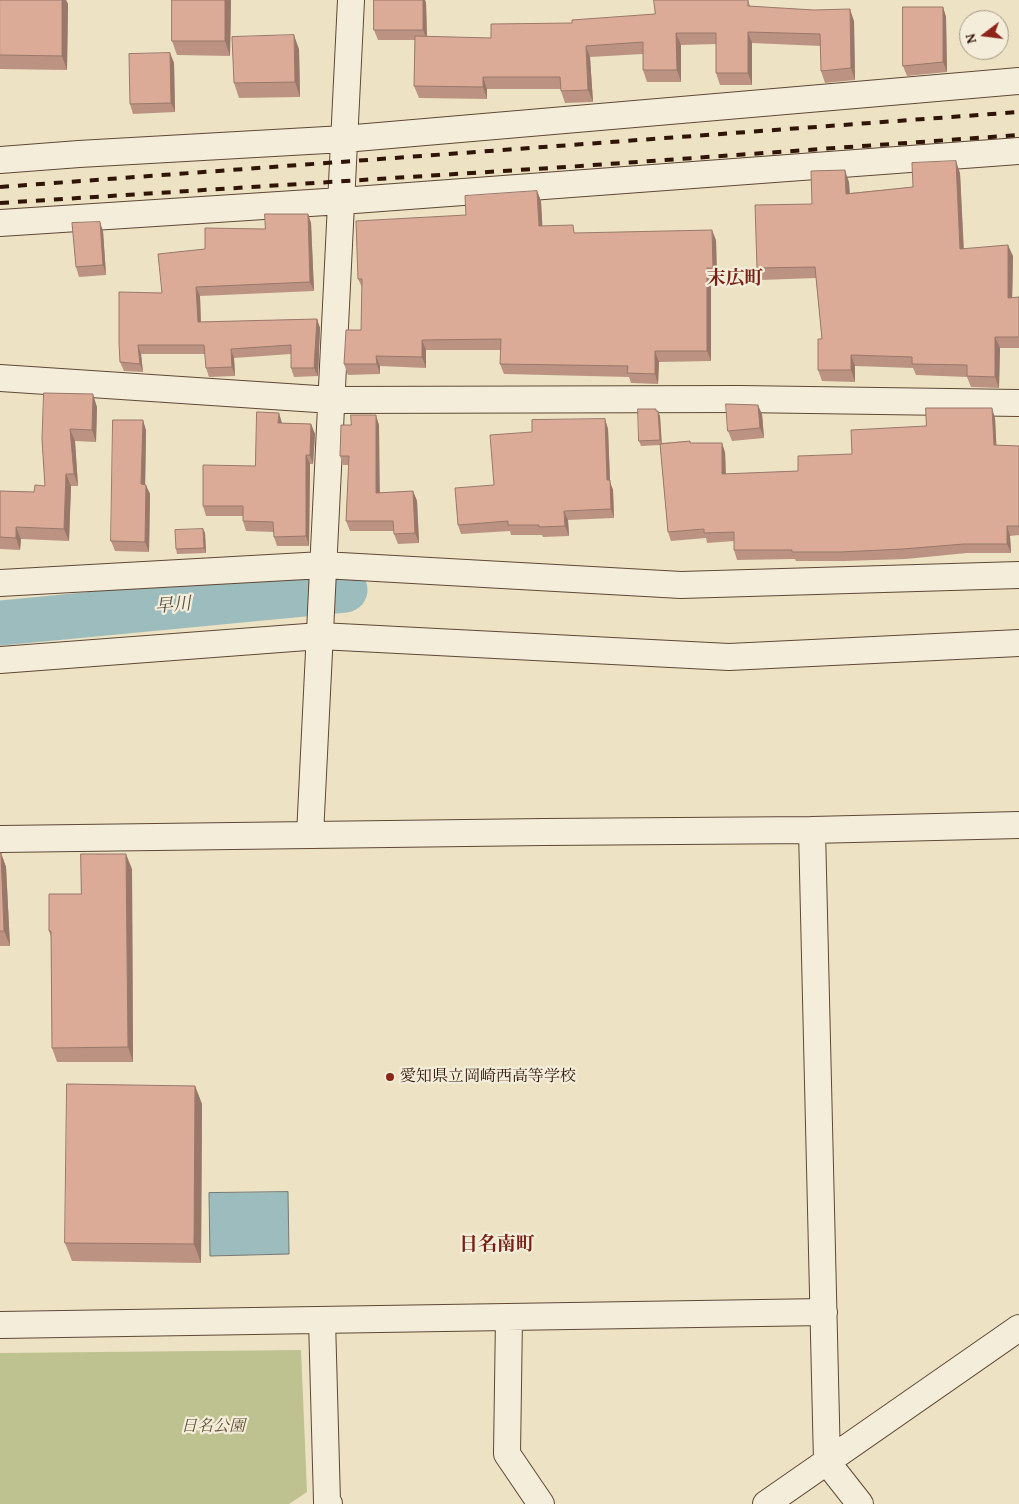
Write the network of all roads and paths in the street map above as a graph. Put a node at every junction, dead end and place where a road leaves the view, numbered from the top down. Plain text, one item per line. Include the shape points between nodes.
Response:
1 (351, 0) edge
2 (1019, 81) edge
3 (344, 139) junction
4 (1019, 151) edge
5 (0, 160) edge
6 (341, 201) junction
7 (0, 224) edge
8 (0, 378) edge
9 (332, 400) junction
10 (1019, 403) edge
11 (323, 565) junction
12 (1019, 575) edge
13 (0, 583) edge
14 (320, 636) junction
15 (1019, 643) edge
16 (0, 660) edge
17 (1019, 825) edge
18 (812, 830) junction
19 (310, 835) junction
20 (0, 839) edge
21 (824, 1312) junction
22 (509, 1317) junction
23 (322, 1320) junction
24 (0, 1325) edge
25 (1019, 1328) edge
26 (827, 1462) junction
27 (326, 1503) edge
28 (541, 1504) edge
29 (766, 1504) edge
30 (860, 1504) edge

1 - 3 street
2 - 3 street
3 - 5 street
3 - 6 street
4 - 6 street
6 - 7 street
6 - 9 street
8 - 9 street
9 - 10 street via 740,399
9 - 11 street
11 - 12 street via 681,585
11 - 13 street
11 - 14 street
14 - 15 street via 729,657
14 - 16 street
14 - 19 street
17 - 18 street
18 - 19 street
18 - 21 street
19 - 20 street
21 - 22 street
21 - 26 street
22 - 23 street
22 - 28 street via 507,1454
23 - 24 street
23 - 27 street
25 - 26 street
26 - 29 street
26 - 30 street

